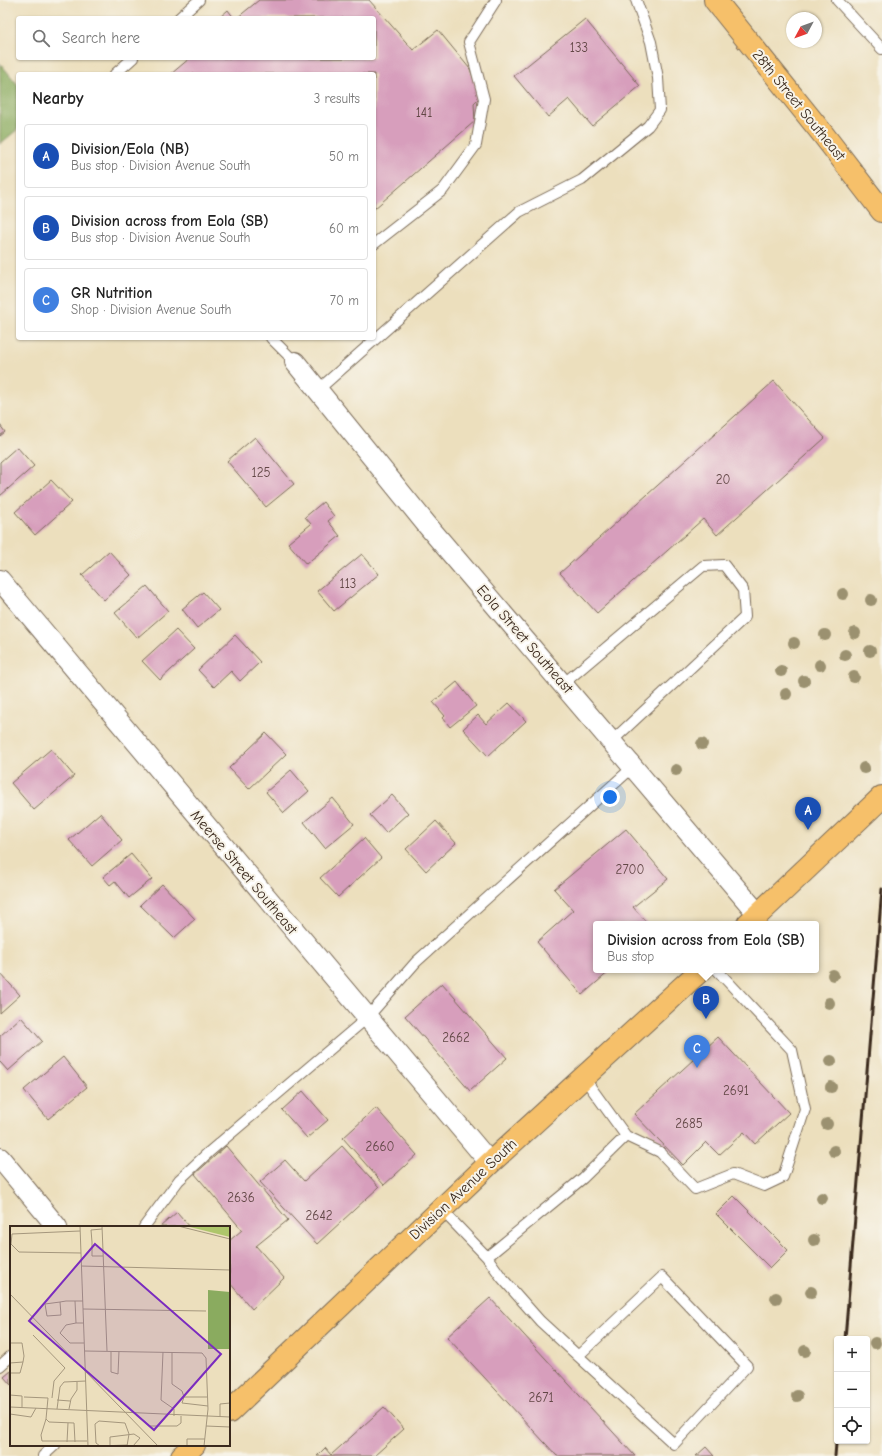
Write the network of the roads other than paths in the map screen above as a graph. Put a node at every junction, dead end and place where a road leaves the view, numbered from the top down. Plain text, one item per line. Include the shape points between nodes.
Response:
1 (199, 0) edge
2 (496, 0) edge
3 (636, 0) edge
4 (715, 0) edge
5 (837, 0) edge
6 (181, 16) edge
7 (882, 49) edge
8 (131, 60) edge
9 (117, 72) edge
10 (882, 211) edge
11 (376, 242) edge
12 (376, 339) edge
13 (273, 340) edge
14 (374, 340) edge
15 (295, 362) joint
16 (318, 390) junction
17 (0, 580) edge
18 (563, 684) junction
19 (612, 741) junction
20 (633, 767) junction
21 (882, 797) edge
22 (753, 919) edge
23 (698, 973) edge
24 (720, 973) edge
25 (367, 1018) junction
26 (584, 1078) junction
27 (626, 1136) junction
28 (0, 1158) edge
29 (490, 1163) junction
30 (441, 1209) junction
31 (56, 1226) edge
32 (145, 1226) edge
33 (487, 1257) junction
34 (578, 1356) junction
35 (10, 1357) edge
36 (0, 1366) edge
37 (230, 1411) edge
38 (54, 1446) edge
39 (193, 1446) edge
40 (43, 1456) edge
41 (182, 1456) edge

1 - 6 lane
2 - 11 lane via 469,42 484,99 476,145 443,190
3 - 12 lane via 651,42 658,78 660,110 648,126 582,180 519,212
4 - 10 main road, 28th Street Southeast
5 - 7 lane
8 - 9 lane
13 - 15 lane
14 - 16 lane
15 - 16 street, Eola Street Southeast
16 - 18 street, Eola Street Southeast via 427,525
17 - 25 street, Meerse Street Southeast
18 - 19 street, Eola Street Southeast
18 - 19 lane via 703,566 724,565 743,590 745,617
19 - 20 street, Eola Street Southeast
20 - 22 street, Eola Street Southeast
20 - 25 lane via 416,962
21 - 22 main road
23 - 26 main road, Division Avenue South
24 - 27 lane via 792,1050 805,1109 784,1177 764,1186 733,1174 696,1189 660,1152
25 - 29 street, Meerse Street Southeast
25 - 32 lane via 204,1156 179,1180
26 - 27 lane
26 - 29 main road, Division Avenue South
27 - 33 lane via 583,1178
28 - 31 street
29 - 30 main road, Division Avenue South
30 - 33 lane
30 - 37 main road, Division Avenue South
33 - 34 lane via 540,1321
34 - 34 lane via 674,1444 747,1366 662,1277
35 - 36 lane
38 - 40 lane
39 - 41 main road

